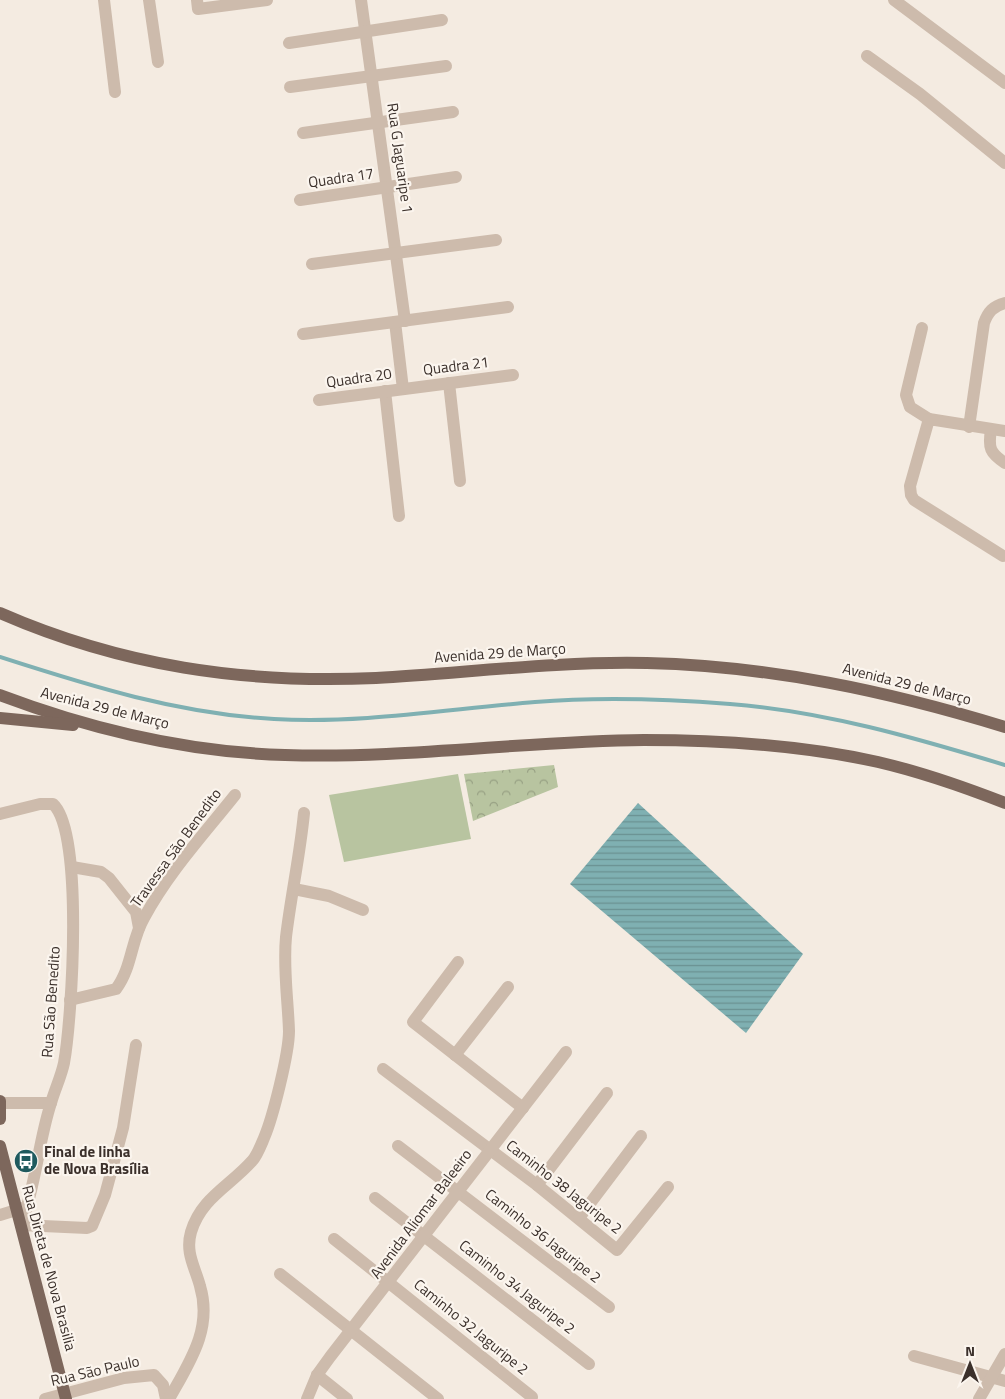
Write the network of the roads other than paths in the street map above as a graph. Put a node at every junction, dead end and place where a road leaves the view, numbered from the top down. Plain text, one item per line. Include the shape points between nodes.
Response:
1 (104, 0) edge
2 (149, 0) edge
3 (267, 0) edge
4 (361, 0) edge
5 (894, 0) edge
6 (245, 2) edge
7 (198, 5) edge
8 (442, 20) dead end
9 (365, 32) junction
10 (289, 43) dead end
11 (867, 56) dead end
12 (158, 62) dead end
13 (446, 66) dead end
14 (372, 77) junction
15 (1005, 84) edge
16 (290, 88) dead end
17 (114, 92) dead end
18 (453, 112) dead end
19 (378, 122) junction
20 (303, 133) dead end
21 (1005, 163) edge
22 (456, 177) dead end
23 (387, 188) junction
24 (300, 200) dead end
25 (496, 240) dead end
26 (396, 253) junction
27 (312, 264) dead end
28 (1005, 303) edge
29 (508, 307) dead end
30 (400, 322) junction
31 (922, 328) dead end
32 (303, 334) dead end
33 (513, 375) dead end
34 (449, 383) junction
35 (403, 389) junction
36 (385, 391) junction
37 (319, 400) dead end
38 (929, 418) junction
39 (969, 427) junction
40 (991, 430) junction
41 (1005, 431) edge
42 (1005, 463) edge
43 (460, 481) dead end
44 (399, 516) dead end
45 (1004, 556) dead end
46 (0, 613) edge
47 (0, 695) edge
48 (0, 718) edge
49 (1005, 727) edge
50 (112, 730) junction
51 (236, 795) dead end
52 (1005, 804) edge
53 (304, 813) dead end
54 (0, 814) edge
55 (72, 866) junction
56 (294, 889) junction
57 (363, 910) dead end
58 (139, 928) junction
59 (458, 962) dead end
60 (508, 987) dead end
61 (70, 1000) junction
62 (136, 1045) dead end
63 (566, 1052) dead end
64 (455, 1055) junction
65 (383, 1069) dead end
66 (607, 1093) dead end
67 (0, 1102) edge
68 (51, 1103) junction
69 (523, 1108) junction
70 (0, 1119) edge
71 (641, 1136) dead end
72 (398, 1146) dead end
73 (0, 1150) edge
74 (490, 1150) junction
75 (537, 1185) junction
76 (668, 1187) dead end
77 (458, 1191) junction
78 (375, 1198) dead end
79 (22, 1208) junction
80 (0, 1215) edge
81 (579, 1218) junction
82 (21, 1224) junction
83 (426, 1236) junction
84 (334, 1239) dead end
85 (280, 1274) dead end
86 (390, 1282) junction
87 (609, 1307) dead end
88 (352, 1330) junction
89 (1005, 1354) edge
90 (914, 1356) dead end
91 (589, 1364) dead end
92 (317, 1375) junction
93 (991, 1378) junction
94 (1005, 1381) edge
95 (66, 1396) edge
96 (532, 1397) dead end
97 (46, 1399) edge
98 (168, 1399) edge
99 (307, 1399) edge
100 (347, 1399) edge
101 (438, 1399) edge
102 (979, 1399) edge

1 - 17 street
2 - 12 street
3 - 6 street
4 - 9 street, Rua G Jaguaripe 1
5 - 15 street
6 - 7 street
8 - 9 street
9 - 10 street
9 - 14 street, Rua G Jaguaripe 1
11 - 21 street
13 - 14 street
14 - 16 street
14 - 19 street, Rua G Jaguaripe 1
18 - 19 street
19 - 20 street
19 - 23 street, Rua G Jaguaripe 1
22 - 23 street, Quadra 17
23 - 24 street, Quadra 17
23 - 26 street, Rua G Jaguaripe 1
25 - 26 street
26 - 27 street
26 - 30 street, Rua G Jaguaripe 1
28 - 39 street via 989,312 984,324
29 - 30 street
30 - 32 street
30 - 35 street, Rua G Jaguaripe 1
31 - 38 street via 906,395 910,408
33 - 34 street, Quadra 21
34 - 35 street, Quadra 21
34 - 43 street
35 - 36 street, Quadra 20
36 - 37 street, Quadra 20
36 - 44 street
38 - 39 street
38 - 45 street via 911,478 911,495 914,500
39 - 40 street
40 - 41 street
40 - 42 street via 989,448
46 - 49 main road, Avenida 29 de Março via 96,649 160,664 225,674 331,679 592,663 702,666 839,684
47 - 50 main road, Avenida 29 de Março
48 - 50 main road
50 - 52 main road, Avenida 29 de Março via 201,747 282,755 364,756 644,740 782,746 879,762 950,783
51 - 58 street, Travessa São Benedito via 167,883
53 - 56 street
54 - 55 street, Rua São Benedito via 53,804 63,817
55 - 58 street via 101,872 109,878 136,912
55 - 61 street, Rua São Benedito
56 - 57 street via 329,896
56 - 98 street via 285,964 289,1033 279,1083 265,1136 253,1160 210,1197 196,1217 190,1233 189,1252 200,1286 203,1324 195,1353
58 - 61 street, Travessa São Benedito via 124,976 116,989
59 - 64 street via 413,1022
60 - 64 street
61 - 68 street, Rua São Benedito via 64,1062
62 - 82 street via 123,1128 105,1195 92,1226
63 - 69 street, Avenida Aliomar Baleeiro
64 - 69 street
65 - 74 street, Caminho 38 Jaguripe 2
66 - 75 street
67 - 68 street
67 - 70 main road
68 - 79 street, Rua São Benedito
69 - 74 street, Avenida Aliomar Baleeiro
71 - 81 street
72 - 77 street, Caminho 36 Jaguripe 2
73 - 79 main road, Rua Direta de Nova Brasilia
74 - 75 street, Caminho 38 Jaguripe 2
74 - 77 street, Avenida Aliomar Baleeiro
75 - 81 street, Caminho 38 Jaguripe 2
76 - 81 street, Caminho 38 Jaguripe 2 via 618,1250
77 - 83 street, Avenida Aliomar Baleeiro
77 - 87 street, Caminho 36 Jaguripe 2
78 - 83 street, Caminho 34 Jaguripe 2
79 - 80 street
79 - 82 main road, Rua Direta de Nova Brasilia
82 - 95 main road, Rua Direta de Nova Brasilia
83 - 86 street, Avenida Aliomar Baleeiro
83 - 91 street, Caminho 34 Jaguripe 2
84 - 86 street, Caminho 32 Jaguripe 2
85 - 88 street
86 - 88 street, Avenida Aliomar Baleeiro
86 - 96 street, Caminho 32 Jaguripe 2
88 - 92 street, Avenida Aliomar Baleeiro
88 - 101 street
89 - 93 street
90 - 93 street
92 - 99 street, Avenida Aliomar Baleeiro
92 - 100 street
93 - 94 street
93 - 102 street
95 - 97 street, Rua São Paulo
95 - 98 street, Rua São Paulo via 124,1378 154,1375 163,1385

